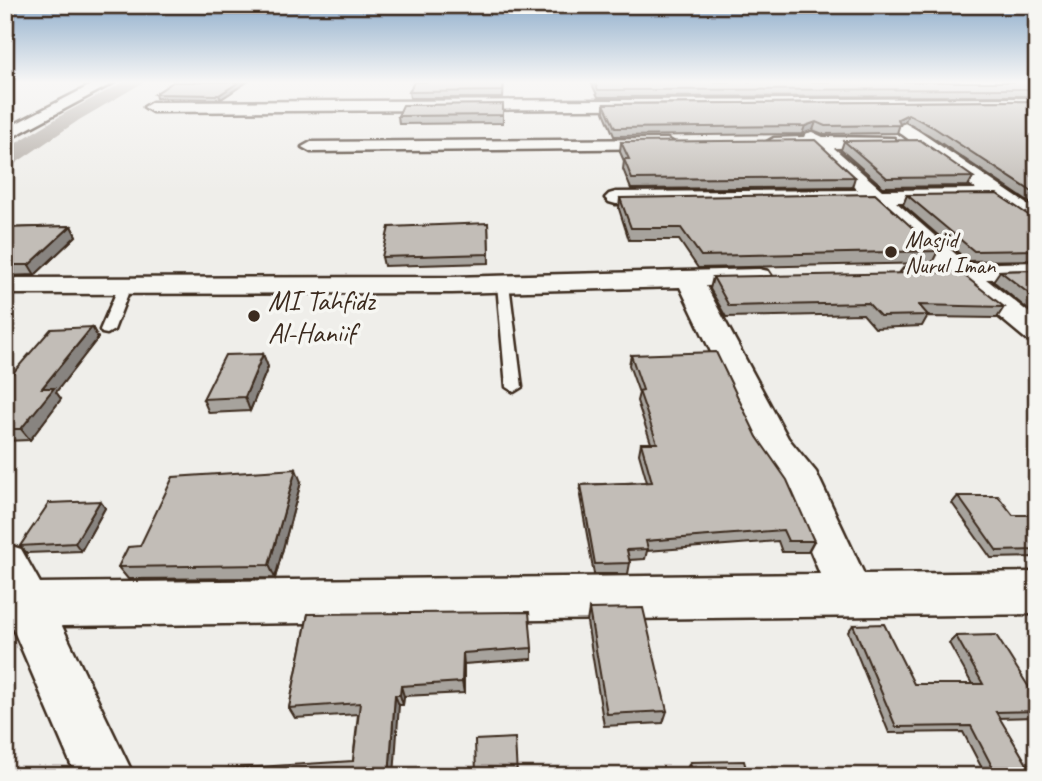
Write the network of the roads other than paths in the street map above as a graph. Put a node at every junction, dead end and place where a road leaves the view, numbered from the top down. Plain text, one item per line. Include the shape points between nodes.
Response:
1 (38, 118) edge
2 (794, 118) edge
3 (888, 118) edge
4 (5, 136) edge
5 (922, 141) junction
6 (752, 143) edge
7 (819, 143) junction
8 (684, 144) edge
9 (312, 147) dead end
10 (877, 194) junction
11 (999, 195) junction
12 (616, 198) dead end
13 (1027, 207) edge
14 (1037, 221) edge
15 (1037, 270) edge
16 (961, 272) junction
17 (893, 274) edge
18 (784, 276) edge
19 (689, 279) junction
20 (503, 284) junction
21 (5, 286) edge
22 (125, 286) junction
23 (107, 330) dead end
24 (1037, 334) edge
25 (514, 387) dead end
26 (5, 564) edge
27 (1037, 593) edge
28 (851, 595) junction
29 (27, 605) junction
30 (105, 776) edge

1 - 4 street
2 - 7 street
3 - 5 street
5 - 7 street
5 - 11 street
6 - 7 street
7 - 10 street
8 - 9 street
10 - 11 street
10 - 12 street
10 - 16 street
11 - 13 street
13 - 14 street
15 - 16 street
16 - 17 street
16 - 24 street
18 - 19 street
19 - 20 street
19 - 28 street via 774,446 802,483
20 - 22 street
20 - 25 lane
21 - 22 street
22 - 23 lane
26 - 29 street
27 - 28 street
28 - 29 street
29 - 30 street

